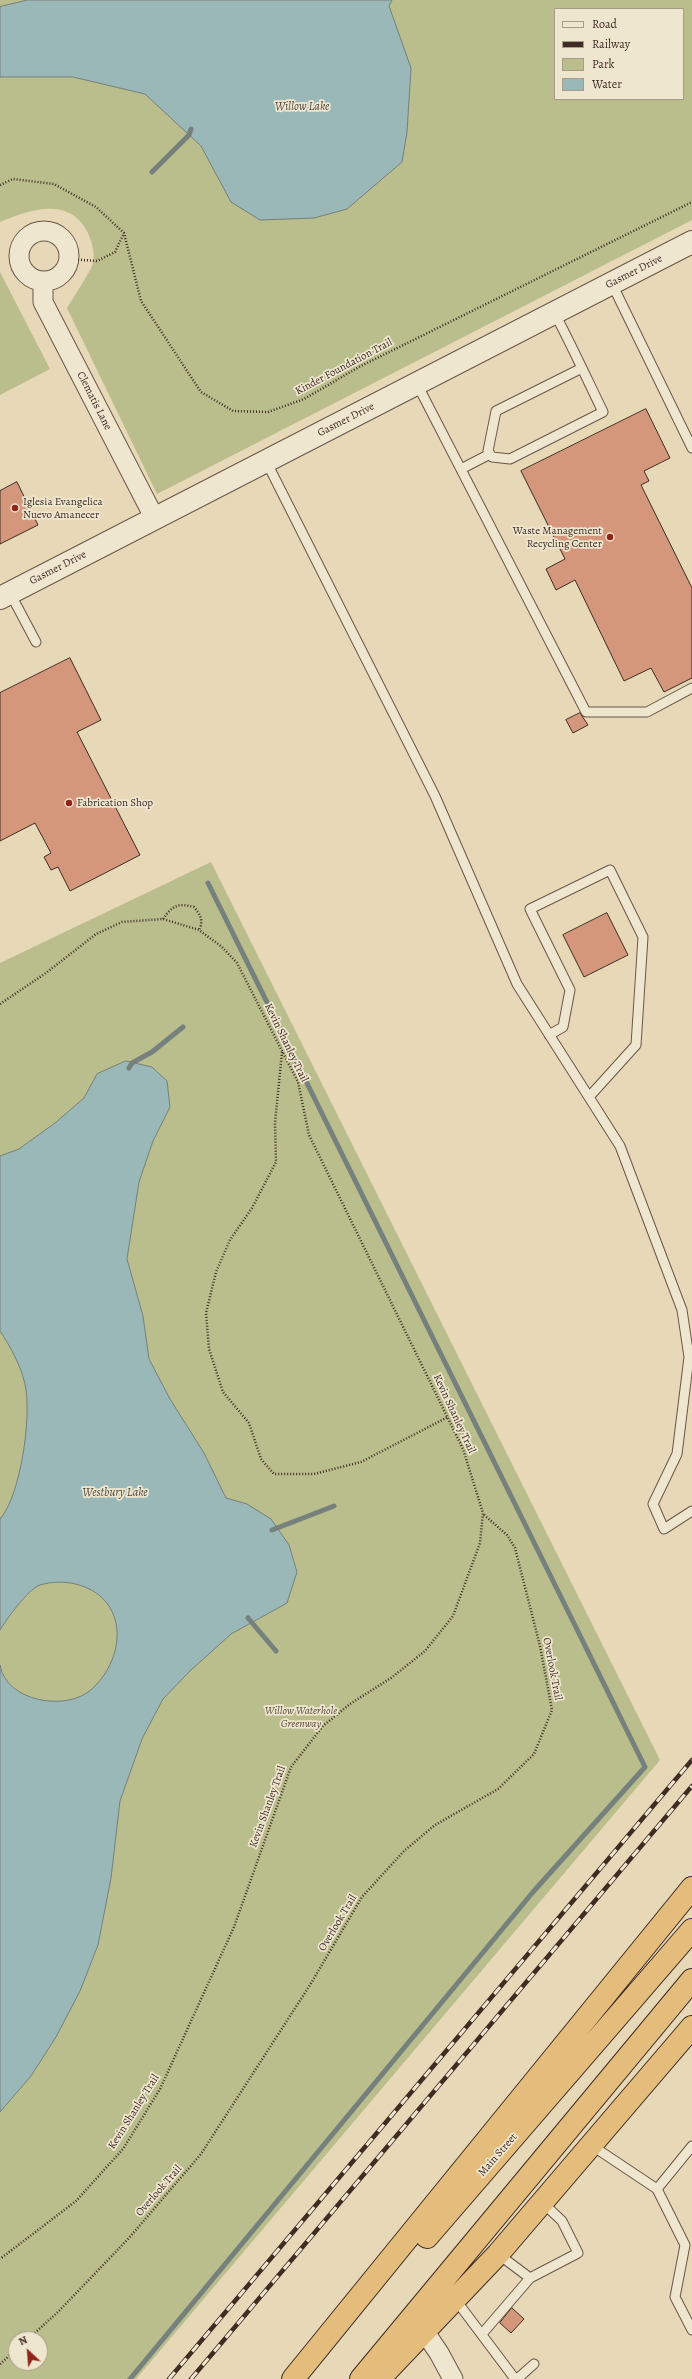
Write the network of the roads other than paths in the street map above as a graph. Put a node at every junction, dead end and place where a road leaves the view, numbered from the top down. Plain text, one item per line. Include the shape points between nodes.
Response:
1 (692, 242) edge
2 (43, 281) junction
3 (612, 284) junction
4 (554, 314) junction
5 (582, 368) junction
6 (417, 384) junction
7 (692, 448) edge
8 (490, 454) junction
9 (266, 461) junction
10 (461, 469) junction
11 (155, 519) junction
12 (5, 595) edge
13 (36, 642) dead end
14 (692, 688) edge
15 (549, 1035) junction
16 (589, 1097) junction
17 (692, 1511) edge
18 (692, 1888) edge
19 (692, 1930) edge
20 (692, 1980) edge
21 (692, 2027) edge
22 (591, 2145) junction
23 (692, 2146) edge
24 (657, 2189) junction
25 (542, 2202) junction
26 (688, 2243) edge
27 (498, 2254) junction
28 (530, 2278) junction
29 (455, 2299) junction
30 (692, 2330) edge
31 (424, 2331) junction
32 (482, 2334) junction
33 (534, 2364) dead end
34 (293, 2379) edge
35 (305, 2379) edge
36 (360, 2379) edge
37 (379, 2379) edge
38 (453, 2379) edge
39 (516, 2379) edge

1 - 3 street, Gasmer Drive
2 - 2 street via 52,280 60,275 69,259 64,240 46,231 36,232 28,237 21,245 19,255 20,264 29,276
2 - 11 street, Clematis Lane via 43,302
3 - 4 street, Gasmer Drive
3 - 7 lane
4 - 5 lane
4 - 6 street, Gasmer Drive
5 - 8 lane via 496,411 488,451
5 - 8 lane via 603,412 510,459 492,457
6 - 9 street, Gasmer Drive
6 - 10 lane
8 - 10 lane
9 - 11 street, Gasmer Drive
9 - 15 lane via 435,796 516,984
10 - 14 lane via 586,712 647,712
11 - 12 street, Gasmer Drive
12 - 13 lane
15 - 16 lane
15 - 16 lane via 563,1027 570,990 530,909 610,870 643,938 636,1044
16 - 17 lane via 620,1146 682,1310 688,1357 677,1454 654,1504 664,1529
18 - 34 highway
19 - 35 highway, Main Street
20 - 36 highway
21 - 22 highway
22 - 24 lane
22 - 25 highway
23 - 24 lane
24 - 26 lane
25 - 27 highway
25 - 28 lane via 562,2222 578,2253
26 - 30 lane via 675,2297
27 - 28 lane
27 - 29 highway
28 - 32 lane
29 - 31 highway
29 - 32 lane
31 - 37 highway
31 - 38 street
32 - 39 lane
33 - 39 lane

